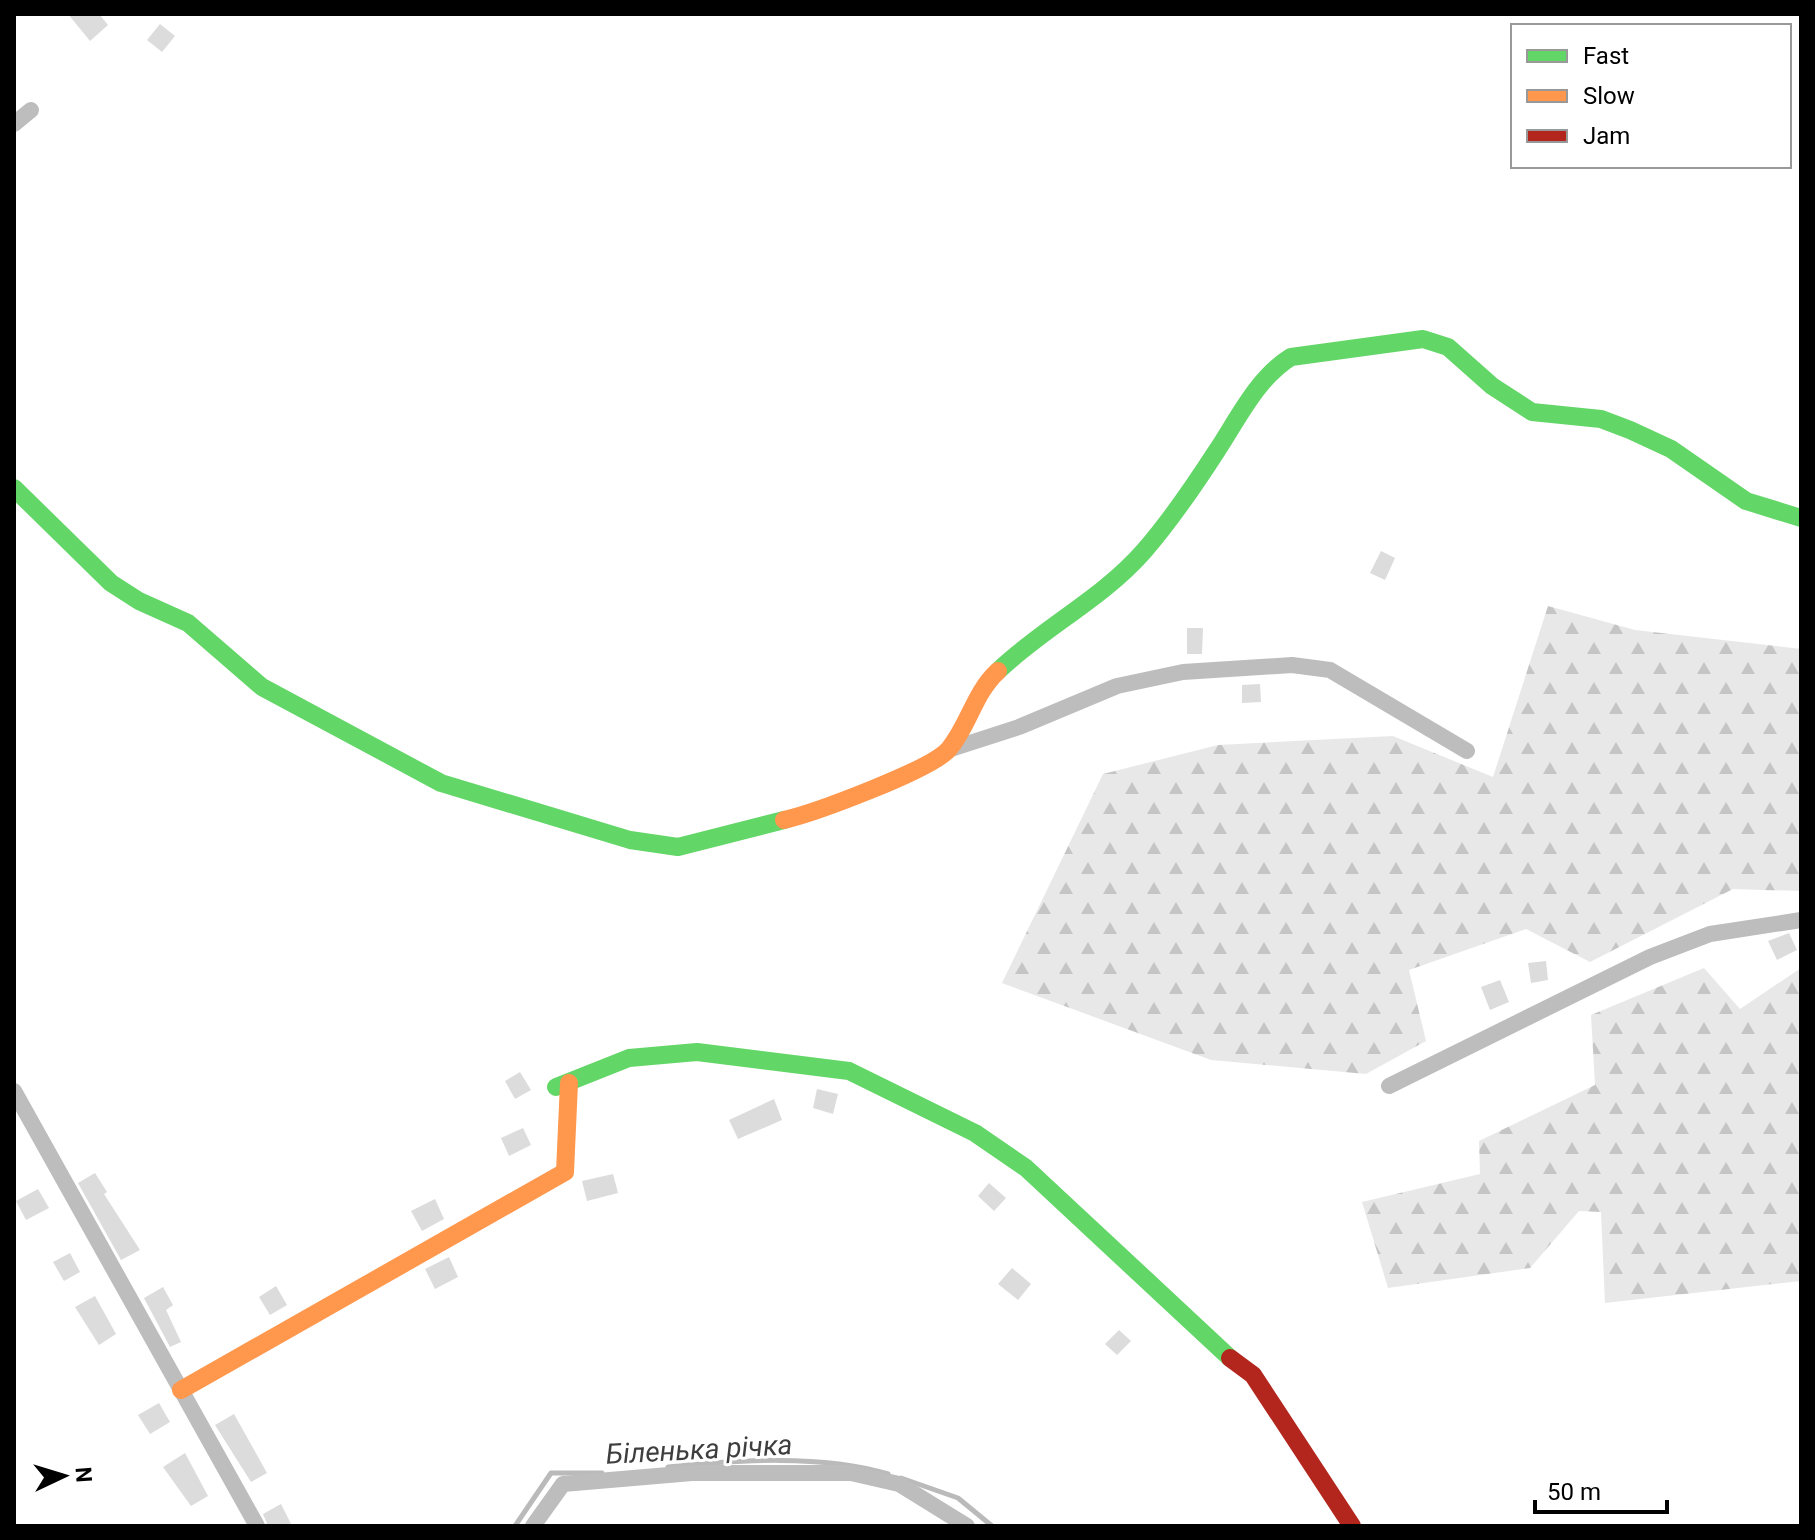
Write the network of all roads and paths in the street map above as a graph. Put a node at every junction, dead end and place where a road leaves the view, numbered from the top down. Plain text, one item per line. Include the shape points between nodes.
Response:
1 (31, 110) dead end
2 (14, 124) edge
3 (14, 488) edge
4 (1801, 518) edge
5 (948, 750) junction
6 (1467, 751) dead end
7 (1801, 920) edge
8 (1389, 1086) dead end
9 (14, 1091) edge
10 (181, 1390) junction
11 (257, 1526) edge
12 (533, 1526) edge
13 (967, 1526) edge
14 (1352, 1526) edge

1 - 2 street
3 - 5 street via 111,583 188,623 262,687 441,783 524,811 630,840 678,847 820,811
4 - 5 street via 1746,501 1671,449 1630,430 1601,419 1532,412 1502,394 1448,347 1423,339 1291,357 1258,388 1143,552 1096,597 983,685
5 - 6 street via 1117,686 1183,672 1292,665 1330,670
7 - 8 street via 1710,934 1650,957
9 - 10 street
10 - 11 street
10 - 14 street via 565,1172 563,1085 629,1058 697,1052 765,1059 849,1071 975,1133 1026,1168 1253,1375
12 - 13 street via 563,1484 768,1472 851,1473 899,1484

